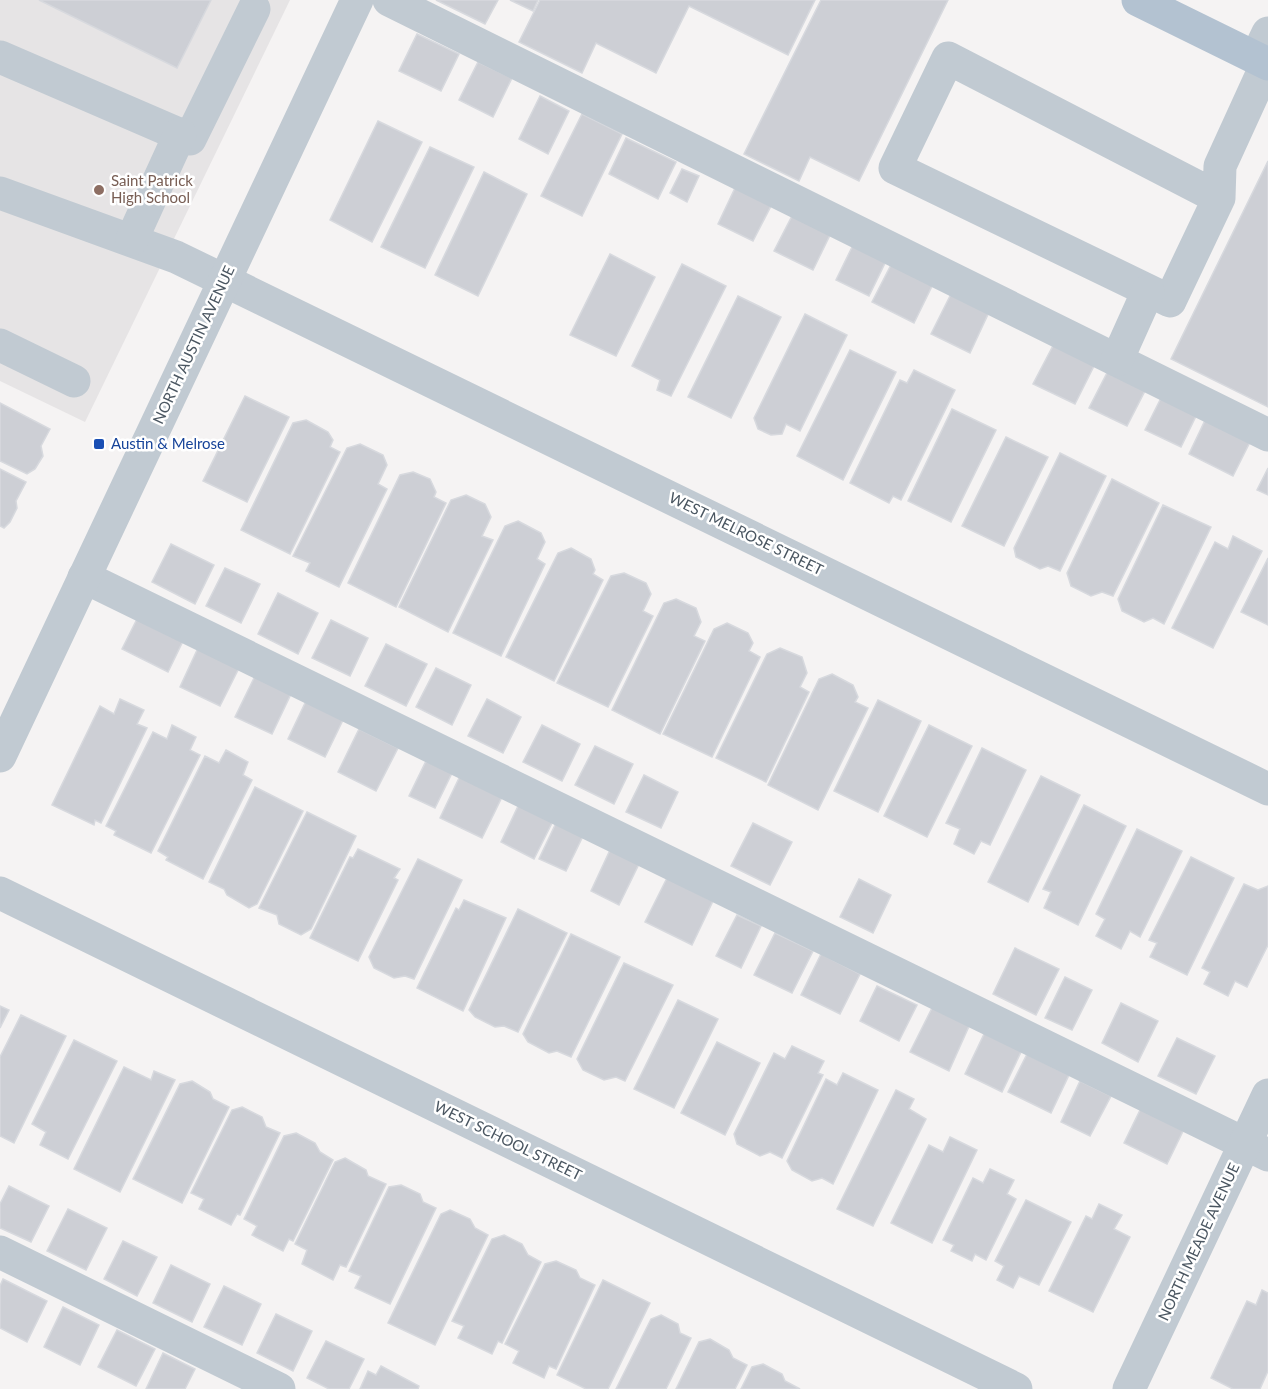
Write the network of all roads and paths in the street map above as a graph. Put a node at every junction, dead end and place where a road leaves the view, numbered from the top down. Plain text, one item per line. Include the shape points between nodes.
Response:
1 (357, 0) edge
2 (389, 0) edge
3 (1138, 0) edge
4 (254, 9) dead end
5 (1265, 54) edge
6 (0, 57) edge
7 (180, 134) junction
8 (0, 193) edge
9 (1219, 198) junction
10 (132, 239) junction
11 (225, 281) junction
12 (1148, 291) junction
13 (0, 345) edge
14 (1117, 360) junction
15 (74, 381) dead end
16 (1268, 435) edge
17 (84, 578) junction
18 (0, 756) edge
19 (1268, 789) edge
20 (0, 892) edge
21 (1268, 1095) edge
22 (1256, 1150) edge
23 (0, 1252) edge
24 (279, 1389) edge
25 (1016, 1389) edge
26 (1129, 1389) edge

1 - 11 street, NORTH AUSTIN AVENUE
2 - 14 street
3 - 5 main road
4 - 7 street via 190,138
5 - 9 street via 1220,166
6 - 7 street
7 - 10 street
8 - 10 street, WEST MELROSE STREET
9 - 12 street via 1170,301
9 - 12 street via 948,58 895,168
10 - 11 street, WEST MELROSE STREET
11 - 17 street, NORTH AUSTIN AVENUE
11 - 19 street, WEST MELROSE STREET
12 - 14 street
13 - 15 street
14 - 16 street
17 - 18 street, NORTH AUSTIN AVENUE
17 - 22 street
20 - 25 street, WEST SCHOOL STREET
21 - 22 street, NORTH MEADE AVENUE
22 - 26 street, NORTH MEADE AVENUE
23 - 24 street

